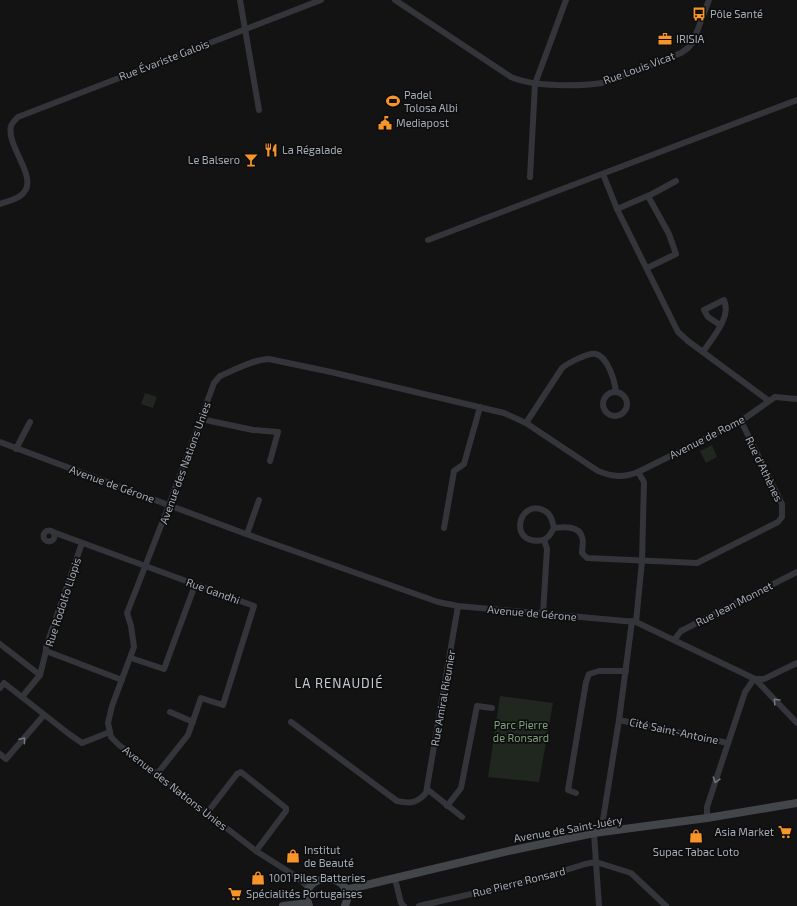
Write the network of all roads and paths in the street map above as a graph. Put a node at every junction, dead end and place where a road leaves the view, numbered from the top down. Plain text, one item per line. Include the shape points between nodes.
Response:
1 (240, 0) edge
2 (321, 0) edge
3 (395, 0) edge
4 (566, 0) edge
5 (709, 0) edge
6 (245, 29) junction
7 (535, 84) junction
8 (797, 100) edge
9 (259, 110) dead end
10 (603, 174) junction
11 (530, 177) dead end
12 (676, 181) dead end
13 (648, 196) junction
14 (0, 204) edge
15 (616, 209) junction
16 (428, 240) dead end
17 (647, 268) junction
18 (720, 325) dead end
19 (703, 352) junction
20 (616, 392) dead end
21 (797, 399) edge
22 (769, 401) junction
23 (480, 408) junction
24 (201, 420) junction
25 (741, 421) junction
26 (30, 422) dead end
27 (526, 423) junction
28 (0, 442) edge
29 (16, 449) junction
30 (270, 461) dead end
31 (638, 472) junction
32 (259, 500) dead end
33 (169, 505) junction
34 (444, 528) dead end
35 (554, 528) junction
36 (53, 532) dead end
37 (247, 534) junction
38 (544, 540) junction
39 (82, 543) junction
40 (642, 561) junction
41 (146, 567) junction
42 (797, 572) edge
43 (195, 585) junction
44 (458, 606) junction
45 (543, 614) junction
46 (634, 621) junction
47 (674, 640) junction
48 (0, 644) edge
49 (46, 651) junction
50 (131, 658) junction
51 (797, 663) edge
52 (626, 671) junction
53 (40, 675) junction
54 (754, 679) junction
55 (122, 680) junction
56 (0, 688) edge
57 (22, 697) junction
58 (492, 708) dead end
59 (170, 712) dead end
60 (44, 714) junction
61 (619, 720) junction
62 (193, 722) junction
63 (291, 722) dead end
64 (797, 723) edge
65 (110, 732) junction
66 (728, 743) junction
67 (0, 754) edge
68 (157, 774) junction
69 (427, 790) junction
70 (576, 793) dead end
71 (797, 803) edge
72 (448, 806) junction
73 (207, 813) junction
74 (462, 817) dead end
75 (706, 818) junction
76 (598, 832) junction
77 (256, 851) junction
78 (596, 862) junction
79 (395, 879) junction
80 (309, 888) junction
81 (345, 890) junction
82 (308, 905) edge
83 (283, 906) edge
84 (345, 906) edge
85 (404, 906) edge
86 (419, 906) edge
87 (599, 906) edge
88 (666, 906) edge

1 - 6 street
2 - 6 street, Rue Évariste Galois
3 - 7 street via 511,77
4 - 7 street
5 - 7 street, Rue Louis Vicat via 693,42 681,53 606,82
6 - 9 street
6 - 14 street, Rue Évariste Galois via 18,117 11,125 11,134 28,181 21,195
7 - 11 street
8 - 10 street
10 - 15 street
10 - 16 street
12 - 13 street
13 - 15 street
13 - 17 street via 669,234 676,254
15 - 17 street
17 - 19 street via 678,332
18 - 19 street
19 - 22 street
20 - 27 street via 613,375 602,357 590,353 562,368
21 - 22 street, Avenue de Rome via 775,397
22 - 25 street, Avenue de Rome
23 - 24 street, Avenue des Nations Unies via 266,359 218,377
23 - 27 street, Avenue des Nations Unies via 504,413
23 - 34 street via 464,464 454,472
24 - 30 street via 278,432
24 - 33 street, Avenue des Nations Unies
25 - 31 street, Avenue de Rome
25 - 40 street, Rue d'Athènes via 782,504 782,517 778,522 697,563
26 - 29 street
27 - 31 street, Avenue des Nations Unies via 598,471 618,476
28 - 29 street, Avenue de Gérone
29 - 33 street, Avenue de Gérone
31 - 40 street, Cité Saint-Antoine via 644,482
32 - 37 street
33 - 37 street, Avenue de Gérone
33 - 41 street, Avenue des Nations Unies
35 - 38 street
35 - 38 street via 551,516 547,512 535,508 525,513 520,520 521,532 532,541
35 - 40 street, Rue d'Athènes via 573,528 579,532 582,537 582,553 587,558
36 - 39 street, Rue Gandhi
37 - 44 street, Avenue de Gérone via 438,602
38 - 45 street via 547,549
39 - 41 street, Rue Gandhi
39 - 49 street, Rue Rodolfo Llopis
40 - 46 street, Cité Saint-Antoine
41 - 43 street, Rue Gandhi
41 - 50 street, Avenue des Nations Unies via 127,613 134,647
42 - 47 street, Rue Jean Monnet via 681,631
43 - 50 street via 164,669
43 - 62 street, Rue Gandhi via 254,606 224,705 201,698
44 - 45 street, Avenue de Gérone
44 - 69 street, Rue Amiral Rieunier
45 - 46 street, Avenue de Gérone
46 - 47 street, Avenue de Gérone
46 - 52 street, Cité Saint-Antoine
47 - 54 street, Avenue de Gérone
48 - 53 street
49 - 53 street
49 - 55 street, Rue Rodolfo Llopis
50 - 55 street, Avenue des Nations Unies
51 - 54 street via 764,679
52 - 61 street, Cité Saint-Antoine
52 - 70 street via 598,671 590,674 586,682 568,790
53 - 57 street
64 -> 54 street, Avenue de Gérone
54 - 66 street, Cité Saint-Antoine via 745,692
55 - 65 street, Avenue des Nations Unies via 109,718
56 - 57 street via 4,683
57 - 60 street
58 - 72 street via 476,706 461,788
59 - 62 street
60 - 65 street via 82,742
67 -> 60 street via 6,759
61 - 66 street, Cité Saint-Antoine
61 - 76 street, Cité Saint-Antoine
62 - 68 street, Rue Gandhi via 188,735
63 - 69 street via 397,801 409,803 420,799
65 - 68 street, Avenue des Nations Unies via 119,745
66 -> 75 street, Cité Saint-Antoine via 707,807
68 - 73 street, Avenue des Nations Unies
69 - 72 street
71 - 75 main road, Avenue de Saint-Juéry
72 - 74 street
73 - 77 street, Avenue des Nations Unies
73 - 77 street via 241,772 286,808
75 - 76 main road, Avenue de Saint-Juéry
76 - 78 street, Cité Saint-Antoine
76 - 79 main road, Avenue de Saint-Juéry
77 - 80 street, Avenue des Nations Unies via 297,877
78 - 86 street, Rue Pierre Ronsard via 541,878
78 - 87 street, Cité Saint-Antoine
78 - 88 street via 631,873
79 - 81 main road, Avenue de Saint-Juéry
79 - 85 street
80 - 81 main road via 313,883 331,878
80 - 82 main road
81 - 84 main road
82 - 83 main road

